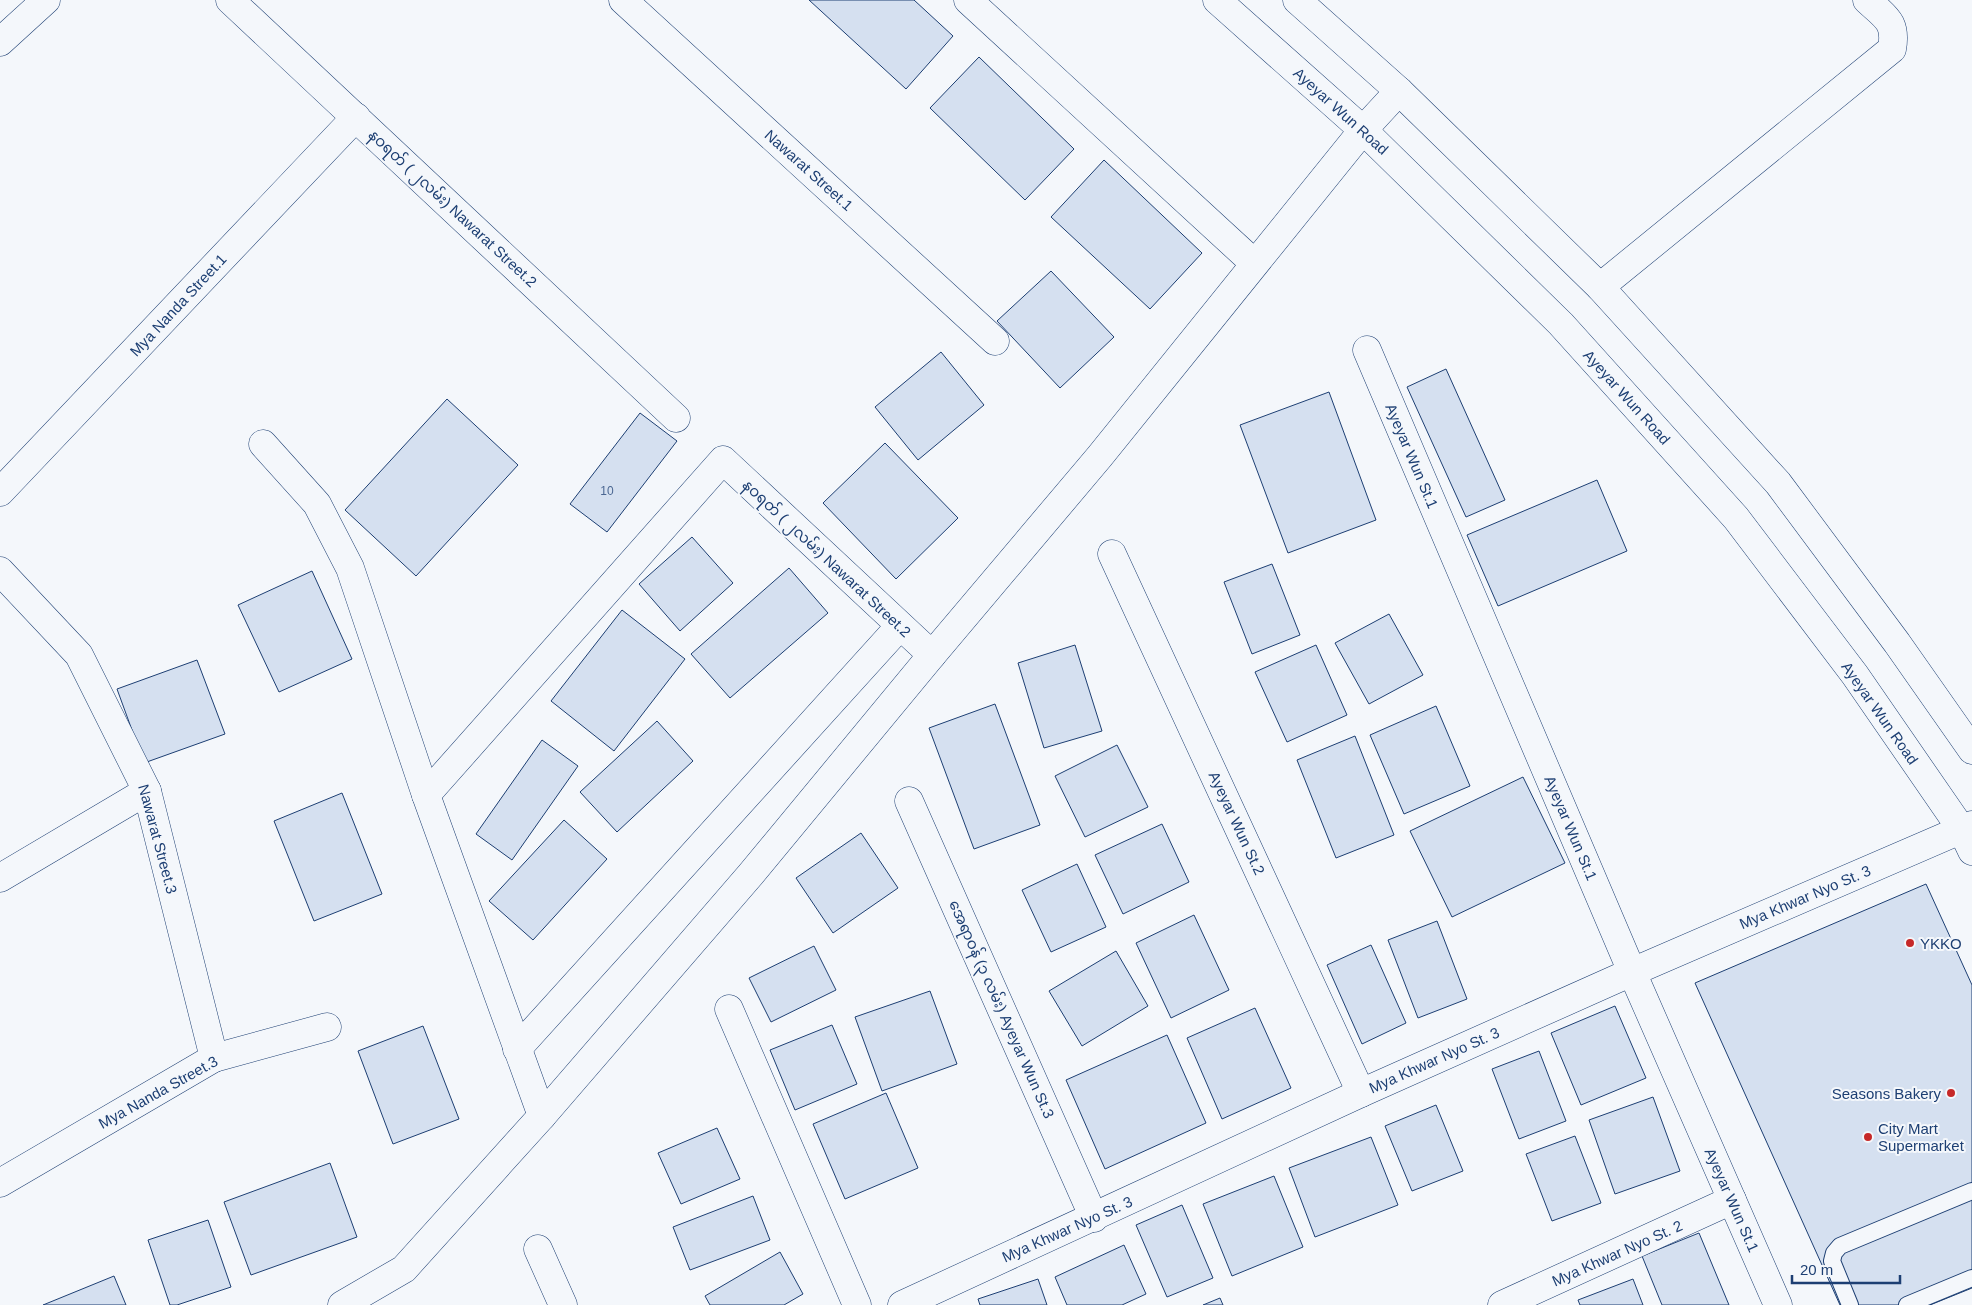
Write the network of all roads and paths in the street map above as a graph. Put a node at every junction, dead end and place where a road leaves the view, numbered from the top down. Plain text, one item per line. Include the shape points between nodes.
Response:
1 (46, 0) edge
2 (230, 0) edge
3 (623, 0) edge
4 (968, 0) edge
5 (1217, 0) edge
6 (1297, 0) edge
7 (1867, 0) edge
8 (0, 42) edge
9 (1399, 91) junction
10 (356, 117) junction
11 (1363, 130) junction
12 (1254, 263) junction
13 (1600, 287) junction
14 (995, 341) dead end
15 (1367, 350) dead end
16 (676, 418) dead end
17 (263, 444) dead end
18 (0, 492) edge
19 (1112, 554) dead end
20 (0, 571) edge
21 (900, 626) junction
22 (932, 655) junction
23 (1972, 750) edge
24 (147, 791) junction
25 (426, 795) junction
26 (910, 801) dead end
27 (1969, 835) edge
28 (0, 878) edge
29 (1632, 972) junction
30 (729, 1009) dead end
31 (327, 1027) dead end
32 (517, 1049) junction
33 (214, 1058) junction
34 (1361, 1093) junction
35 (542, 1116) junction
36 (0, 1183) edge
37 (1972, 1191) edge
38 (1732, 1200) junction
39 (1094, 1218) junction
40 (538, 1250) dead end
41 (1972, 1278) edge
42 (342, 1305) edge
43 (563, 1305) edge
44 (857, 1305) edge
45 (902, 1305) edge
46 (1502, 1305) edge
47 (1778, 1305) edge
48 (1850, 1305) edge
49 (1907, 1305) edge

1 - 8 street
2 - 10 street, နဝရတ် ( ၂လမ်း) Nawarat Street.2
3 - 14 street, Nawarat Street.1
4 - 12 street
5 - 11 street, Ayeyar Wun Road
6 - 9 street
7 - 13 street via 1890,22 1895,34 1892,49
9 - 11 street
9 - 13 street
10 - 16 street, နဝရတ် ( ၂လမ်း) Nawarat Street.2
10 - 18 street, Mya Nanda Street.1
11 - 12 street
11 - 27 street, Ayeyar Wun Road via 1561,324 1736,518 1855,675
12 - 22 street via 1100,456
13 - 23 street via 1778,484
15 - 29 street, Ayeyar Wun St.1
17 - 25 street via 317,504 350,568
19 - 34 street, Ayeyar Wun St.2
20 - 24 street, Nawarat Street.3 via 79,655
21 - 22 street, နဝရတ် ( ၂လမ်း) Nawarat Street.2
21 - 25 street, နဝရတ် ( ၂လမ်း) Nawarat Street.2 via 723,460
21 - 32 street
22 - 35 street via 751,874
24 - 28 street
24 - 33 street, Nawarat Street.3
25 - 32 street
26 - 39 street, အေရာဝန် (၃ လမ်း) Ayeyar Wun St.3
27 - 29 street, Mya Khwar Nyo St. 3
29 - 34 street, Mya Khwar Nyo St. 3
29 - 38 street, Ayeyar Wun St.1
30 - 44 street
31 - 33 street, Mya Nanda Street.3
32 - 35 street
33 - 36 street, Mya Nanda Street.3
34 - 39 street, Mya Khwar Nyo St. 3
35 - 42 street via 404,1269
37 - 48 lane via 1840,1246 1832,1261
38 - 46 street, Mya Khwar Nyo St. 2
38 - 47 street, Ayeyar Wun St.1
39 - 45 street, Mya Khwar Nyo St. 3
40 - 43 street
41 - 49 lane

